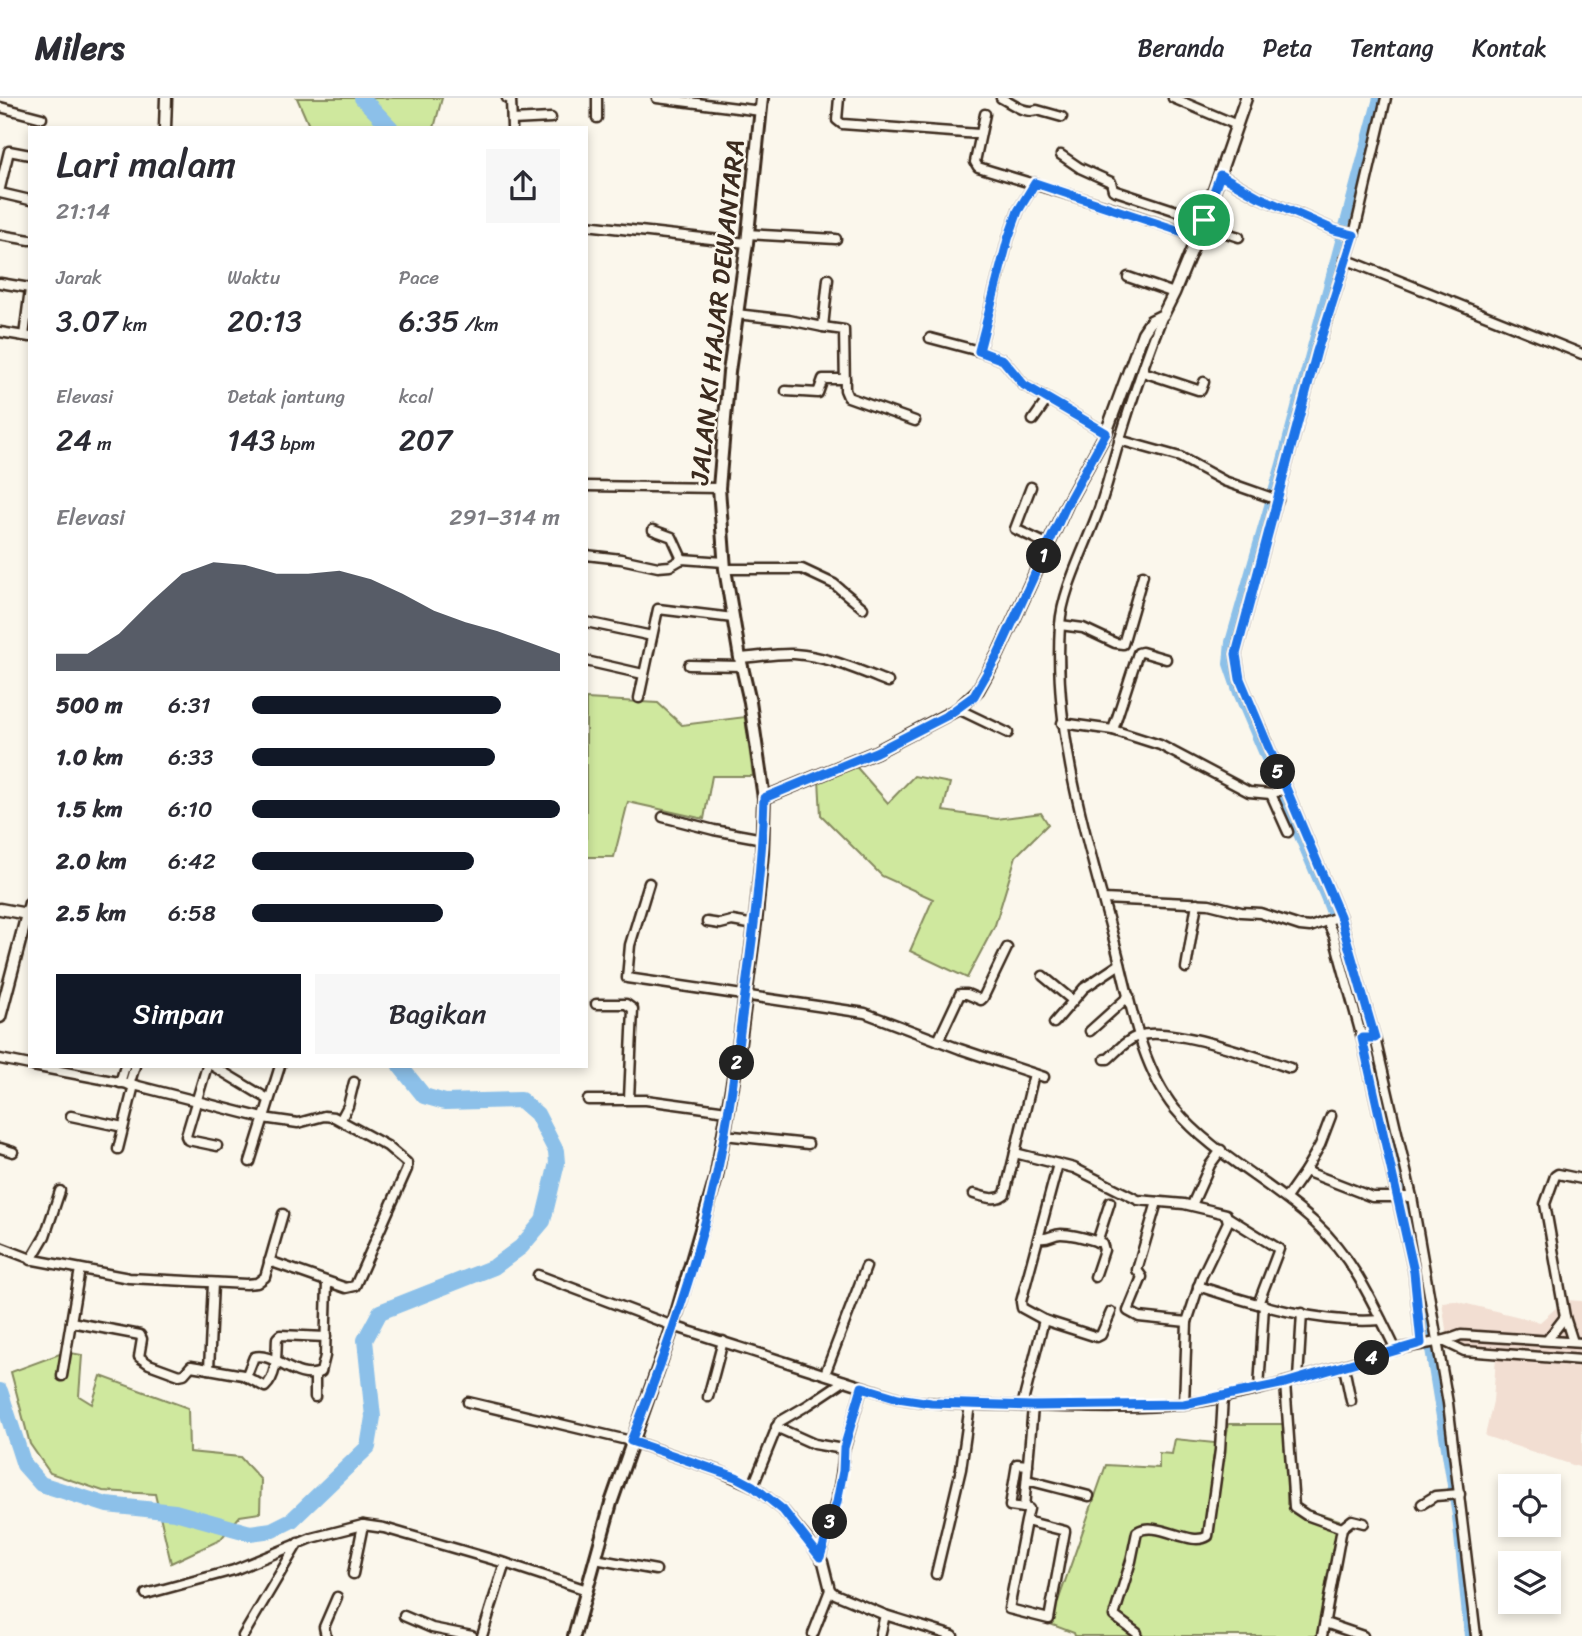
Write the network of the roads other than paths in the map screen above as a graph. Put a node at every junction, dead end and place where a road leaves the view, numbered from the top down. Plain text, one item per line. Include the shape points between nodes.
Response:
1 (166, 98) edge
2 (510, 98) edge
3 (597, 98) edge
4 (657, 98) edge
5 (762, 98) edge
6 (839, 98) edge
7 (1001, 98) edge
8 (1173, 98) edge
9 (1246, 98) edge
10 (1386, 98) edge
11 (677, 99) edge
12 (0, 107) edge
13 (761, 111) junction
14 (985, 114) dead end
15 (1062, 117) dead end
16 (42, 118) dead end
17 (551, 118) dead end
18 (597, 118) dead end
19 (512, 124) edge
20 (1237, 125) junction
21 (165, 126) edge
22 (979, 134) junction
23 (28, 155) edge
24 (1061, 155) dead end
25 (1220, 175) junction
26 (1035, 183) junction
27 (0, 191) edge
28 (28, 199) edge
29 (1203, 223) junction
30 (588, 225) edge
31 (1352, 234) junction
32 (0, 235) edge
33 (1198, 237) junction
34 (1238, 237) dead end
35 (747, 238) junction
36 (836, 239) dead end
37 (28, 240) edge
38 (1345, 259) junction
39 (1128, 277) dead end
40 (828, 279) dead end
41 (0, 283) edge
42 (28, 288) edge
43 (1174, 293) junction
44 (736, 314) junction
45 (1163, 315) junction
46 (823, 327) junction
47 (0, 332) edge
48 (27, 337) edge
49 (930, 338) dead end
50 (979, 351) junction
51 (1582, 354) edge
52 (1143, 372) junction
53 (845, 379) junction
54 (1204, 382) dead end
55 (786, 391) dead end
56 (1047, 400) junction
57 (1033, 420) dead end
58 (915, 421) dead end
59 (1106, 433) junction
60 (1119, 440) junction
61 (588, 486) edge
62 (1031, 487) dead end
63 (719, 488) junction
64 (1273, 499) junction
65 (653, 530) dead end
66 (1049, 545) junction
67 (588, 555) edge
68 (682, 558) junction
69 (724, 566) junction
70 (1143, 575) dead end
71 (863, 608) dead end
72 (733, 618) junction
73 (588, 622) edge
74 (1060, 625) junction
75 (652, 636) junction
76 (1166, 659) dead end
77 (588, 661) edge
78 (741, 662) junction
79 (689, 665) dead end
80 (643, 674) junction
81 (888, 682) dead end
82 (639, 698) dead end
83 (958, 709) junction
84 (1062, 723) junction
85 (1113, 730) junction
86 (1008, 733) dead end
87 (1278, 791) junction
88 (764, 798) junction
89 (663, 817) dead end
90 (1288, 832) dead end
91 (763, 839) junction
92 (649, 883) dead end
93 (1103, 899) junction
94 (1197, 903) junction
95 (28, 908) edge
96 (0, 909) edge
97 (1333, 918) junction
98 (707, 922) dead end
99 (755, 925) junction
100 (1007, 948) dead end
101 (1120, 964) junction
102 (1186, 968) dead end
103 (1043, 976) dead end
104 (4, 988) edge
105 (745, 995) junction
106 (1129, 996) junction
107 (1072, 1000) junction
108 (596, 1004) dead end
109 (0, 1017) edge
110 (1054, 1023) dead end
111 (1090, 1031) dead end
112 (1140, 1035) junction
113 (1368, 1038) junction
114 (939, 1041) junction
115 (0, 1059) edge
116 (1105, 1059) dead end
117 (28, 1064) edge
118 (46, 1068) edge
119 (125, 1068) edge
120 (134, 1068) edge
121 (206, 1068) edge
122 (216, 1068) edge
123 (279, 1068) edge
124 (1290, 1068) dead end
125 (1034, 1074) junction
126 (1045, 1077) dead end
127 (354, 1082) dead end
128 (128, 1084) junction
129 (268, 1099) junction
130 (197, 1100) junction
131 (588, 1100) dead end
132 (629, 1100) junction
133 (727, 1111) junction
134 (71, 1116) dead end
135 (1331, 1116) dead end
136 (263, 1118) junction
137 (341, 1119) junction
138 (123, 1127) junction
139 (724, 1135) junction
140 (808, 1144) dead end
141 (217, 1146) dead end
142 (0, 1148) edge
143 (118, 1149) dead end
144 (1221, 1150) junction
145 (13, 1152) dead end
146 (1015, 1153) junction
147 (250, 1162) dead end
148 (1058, 1164) junction
149 (1305, 1171) junction
150 (1582, 1179) edge
151 (60, 1191) dead end
152 (974, 1194) dead end
153 (1286, 1198) junction
154 (1405, 1198) junction
155 (1110, 1202) dead end
156 (1157, 1202) junction
157 (1192, 1205) junction
158 (283, 1214) dead end
159 (1229, 1218) junction
160 (1039, 1238) junction
161 (1097, 1242) junction
162 (0, 1247) edge
163 (32, 1260) junction
164 (269, 1261) junction
165 (866, 1267) dead end
166 (80, 1269) junction
167 (538, 1275) dead end
168 (1095, 1277) dead end
169 (327, 1282) junction
170 (213, 1283) junction
171 (1198, 1286) junction
172 (1261, 1304) junction
173 (1111, 1312) dead end
174 (1303, 1313) junction
175 (1565, 1317) junction
176 (1044, 1320) junction
177 (1376, 1320) junction
178 (71, 1322) junction
179 (1187, 1322) junction
180 (673, 1326) junction
181 (326, 1337) junction
182 (1501, 1337) junction
183 (1548, 1339) junction
184 (723, 1341) junction
185 (1432, 1342) junction
186 (1577, 1342) edge
187 (1396, 1350) junction
188 (1499, 1353) junction
189 (1582, 1360) edge
190 (276, 1362) junction
191 (1344, 1367) junction
192 (209, 1368) junction
193 (315, 1374) junction
194 (825, 1374) junction
195 (62, 1376) dead end
196 (246, 1377) junction
197 (1298, 1379) junction
198 (844, 1381) junction
199 (1285, 1383) junction
200 (862, 1387) junction
201 (1259, 1389) junction
202 (1223, 1396) junction
203 (315, 1397) dead end
204 (708, 1397) dead end
205 (1351, 1401) dead end
206 (468, 1402) dead end
207 (1184, 1404) junction
208 (970, 1405) junction
209 (1023, 1406) junction
210 (1032, 1406) junction
211 (776, 1427) junction
212 (631, 1441) junction
213 (844, 1448) junction
214 (1028, 1465) junction
215 (1027, 1480) junction
216 (753, 1486) junction
217 (1459, 1494) junction
218 (1089, 1496) dead end
219 (1422, 1504) dead end
220 (1024, 1508) junction
221 (1026, 1521) junction
222 (1364, 1523) dead end
223 (363, 1525) junction
224 (1342, 1528) junction
225 (299, 1544) junction
226 (820, 1557) junction
227 (595, 1559) junction
228 (505, 1563) junction
229 (656, 1570) dead end
230 (353, 1574) dead end
231 (936, 1574) dead end
232 (587, 1590) junction
233 (830, 1590) junction
234 (146, 1594) dead end
235 (337, 1597) dead end
236 (885, 1615) junction
237 (404, 1616) dead end
238 (1325, 1623) junction
239 (1137, 1633) dead end
240 (813, 1634) edge
241 (243, 1636) edge
242 (326, 1636) edge
243 (472, 1636) edge
244 (482, 1636) edge
245 (574, 1636) edge
246 (880, 1636) edge
247 (953, 1636) edge
248 (1322, 1636) edge
249 (1363, 1636) edge
250 (1476, 1636) edge

1 - 21 street
2 - 19 street
3 - 18 street
4 - 11 street
5 - 13 main road, JALAN KI HAJAR DEWANTARA
6 - 22 street via 837,120 842,124
7 - 15 street via 1022,109
8 - 20 street
9 - 20 street
10 - 31 street
11 - 13 street
12 - 16 street
13 - 35 main road, JALAN KI HAJAR DEWANTARA
14 - 22 street
17 - 19 street
20 - 25 street
22 - 26 street via 978,167
23 - 27 street via 9,150
24 - 29 street via 1111,182 1113,189
25 - 29 street
25 - 31 street via 1259,197
26 - 33 street
26 - 50 street via 1008,239
27 - 28 street
29 - 33 street
29 - 34 street
30 - 35 street
31 - 38 street
32 - 37 street
33 - 43 street
35 - 36 street
35 - 44 main road, JALAN KI HAJAR DEWANTARA
38 - 51 street
38 - 64 street
39 - 43 street
40 - 46 street
41 - 42 street
43 - 45 street
44 - 46 street
44 - 63 main road, JALAN KI HAJAR DEWANTARA
45 - 52 street
45 - 59 street via 1151,321 1143,333
46 - 53 street via 845,330
47 - 48 street
49 - 50 street
50 - 56 street via 1003,360 1017,379
52 - 54 street via 1198,390
52 - 60 street
53 - 55 street via 824,379 818,393
53 - 58 street via 848,397
56 - 57 street
56 - 59 street
59 - 66 street
60 - 64 street via 1180,457 1224,481
60 - 74 street via 1099,509 1064,599
61 - 63 street
62 - 66 street via 1015,529
63 - 69 main road, JALAN KI HAJAR DEWANTARA
64 - 87 street via 1236,654 1240,679
65 - 68 street via 672,537
66 - 83 street via 981,685
67 - 68 street via 658,567
68 - 69 street
69 - 71 street via 802,569 834,584
69 - 72 main road, JALAN KI HAJAR DEWANTARA
70 - 74 street via 1123,644 1083,628
72 - 75 street via 662,608
72 - 78 main road, JALAN KI HAJAR DEWANTARA
73 - 75 street
74 - 84 street
75 - 80 street
76 - 85 street via 1138,653
77 - 80 street
78 - 79 street
78 - 81 street via 804,655
78 - 88 main road, JALAN KI HAJAR DEWANTARA
80 - 82 street
83 - 86 street
83 - 88 street via 876,752
84 - 85 street
84 - 93 street via 1077,806
85 - 87 street via 1160,745 1249,792
87 - 90 street
87 - 97 street
88 - 91 main road, JALAN KI HAJAR DEWANTARA
89 - 91 street
91 - 99 main road, JALAN KI HAJAR DEWANTARA
92 - 105 street via 630,945 627,978
93 - 94 street
93 - 101 street
94 - 97 street via 1260,913 1300,926
94 - 102 street
95 - 96 street
95 - 104 street
97 - 113 street
97 - 113 street via 1334,936
98 - 99 street
99 - 105 main road, JALAN KI HAJAR DEWANTARA
100 - 114 street via 982,999 959,995
101 - 106 street
101 - 107 street
103 - 107 street
104 - 109 street
105 - 114 street via 865,1013
105 - 133 main road, JALAN KI HAJAR DEWANTARA
106 - 111 street
106 - 112 street
107 - 110 street
108 - 132 street via 626,1004 633,1009
112 - 116 street
112 - 124 street via 1206,1042
112 - 144 street via 1161,1089 1177,1111
113 - 154 street
113 - 154 street
114 - 125 street
115 - 117 street
118 - 128 street
119 - 128 street
120 - 128 street
121 - 130 street
122 - 129 street
123 - 129 street
125 - 126 street
125 - 146 street
127 - 137 street
128 - 130 street
128 - 138 street
129 - 136 street
130 - 136 street
130 - 141 street via 186,1136
131 - 132 street
132 - 133 street
133 - 139 main road, JALAN KI HAJAR DEWANTARA
134 - 138 street
135 - 149 street
136 - 137 street via 298,1123 324,1116
136 - 147 street
137 - 169 street via 401,1155 407,1169 355,1286 348,1289
138 - 143 street
139 - 140 street
139 - 180 main road, JALAN KI HAJAR DEWANTARA
142 - 145 street
144 - 153 street
144 - 157 street
146 - 148 street
146 - 152 street via 1003,1196 993,1199
148 - 156 street via 1138,1200
148 - 160 street
149 - 153 street
149 - 154 street via 1372,1197
150 - 175 street via 1558,1174 1546,1201
151 - 163 street
153 - 177 street via 1346,1255
154 - 185 street
154 - 185 street via 1414,1272
155 - 161 street
156 - 157 street
156 - 179 street via 1137,1270 1142,1277 1128,1311 1139,1317
157 - 159 street
158 - 164 street
159 - 171 street
159 - 172 street via 1279,1250
160 - 161 street via 1062,1234
160 - 176 street via 1021,1305
161 - 168 street via 1105,1246
162 - 163 street
163 - 166 street
164 - 169 street
164 - 170 street via 265,1277 257,1283
165 - 194 street
166 - 170 street via 129,1278
166 - 178 street
167 - 180 street
169 - 181 street
170 - 192 street
171 - 172 street
171 - 179 street
172 - 174 street
172 - 201 street
173 - 176 street via 1100,1337
174 - 177 street via 1340,1321
174 - 197 street
175 - 183 street
175 - 186 street
176 - 209 street
177 - 187 street
178 - 192 street via 140,1335 139,1357 172,1373 181,1375 193,1366
178 - 195 street
179 - 207 street
180 - 184 street
180 - 212 main road, JALAN KI HAJAR DEWANTARA
181 - 190 street via 280,1335
181 - 193 street via 323,1368
182 - 183 street
182 - 185 street via 1461,1335
182 - 188 street
183 - 186 street
184 - 194 street
184 - 204 street
185 - 187 street
185 - 188 street via 1464,1351
185 - 217 street via 1448,1403
187 - 191 street
188 - 189 street
190 - 193 street
190 - 196 street via 255,1356
190 - 196 street via 265,1387
191 - 197 street
191 - 205 street
192 - 196 street
193 - 203 street
194 - 198 street
197 - 199 street
198 - 200 street
198 - 211 street via 780,1420
199 - 201 street
199 - 224 street via 1294,1507
200 - 208 street via 913,1401
200 - 213 street
201 - 202 street
202 - 207 street
202 - 239 street via 1208,1536 1199,1539 1145,1528 1137,1532 1114,1616
206 - 212 street
207 - 210 street
208 - 209 street
208 - 231 street via 959,1479
209 - 210 street
210 - 214 street
211 - 213 street via 813,1443
211 - 216 street
212 - 216 street
212 - 227 main road, JALAN KI HAJAR DEWANTARA
213 - 226 street via 837,1502
214 - 215 street
214 - 220 street via 1017,1464 1010,1506
215 - 218 street
215 - 220 street
216 - 226 street via 783,1510
217 - 219 street via 1436,1496
217 - 250 street
220 - 221 street via 1030,1509
221 - 221 street via 1009,1609 1049,1619 1065,1531
222 - 224 street via 1352,1521
223 - 225 street
223 - 228 street
223 - 230 street
224 - 238 street
225 - 234 street via 234,1570
225 - 241 street
226 - 233 street
227 - 229 street
227 - 232 main road, JALAN KI HAJAR DEWANTARA
228 - 232 street
228 - 244 street
232 - 245 main road, JALAN KI HAJAR DEWANTARA
233 - 236 street
233 - 240 street
235 - 242 street via 324,1627
236 - 246 street
236 - 247 street
237 - 243 street via 432,1628
238 - 248 street
238 - 249 street

